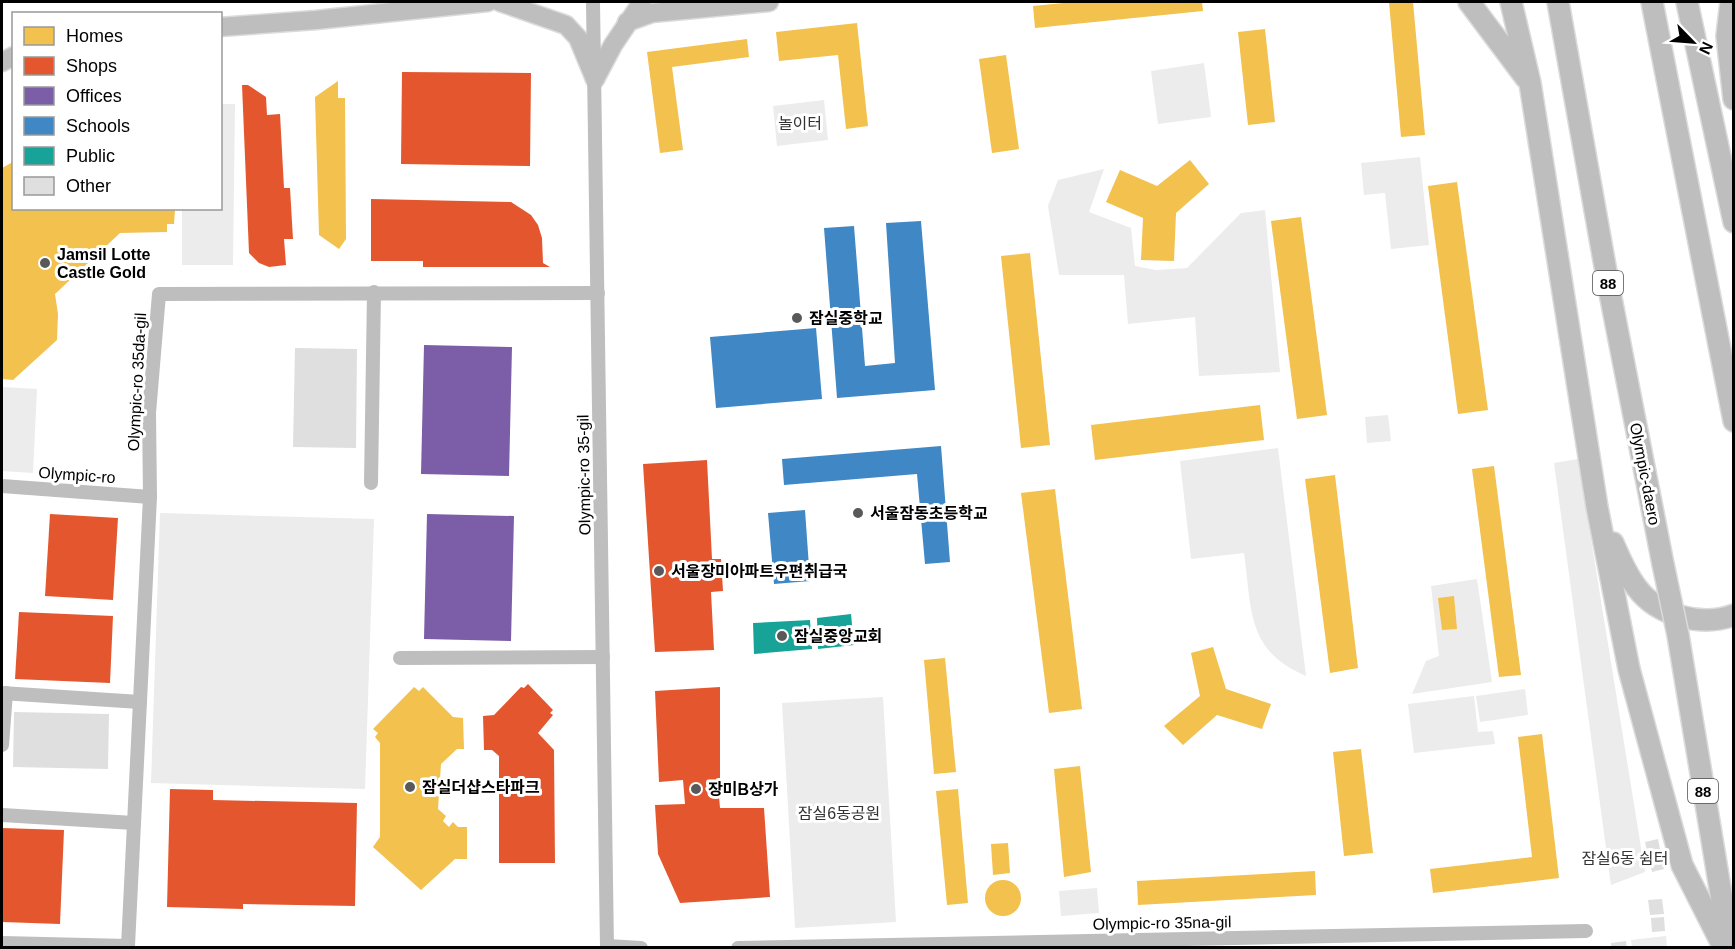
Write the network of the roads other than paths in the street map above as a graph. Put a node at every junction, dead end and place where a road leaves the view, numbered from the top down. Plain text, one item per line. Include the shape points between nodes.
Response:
1 (488, 2) edge
2 (500, 2) edge
3 (593, 2) edge
4 (642, 2) edge
5 (769, 2) edge
6 (1469, 2) edge
7 (1511, 2) edge
8 (1558, 2) edge
9 (1652, 2) edge
10 (1687, 2) edge
11 (1731, 2) edge
12 (627, 22) junction
13 (222, 27) edge
14 (595, 80) junction
15 (1530, 83) junction
16 (1734, 99) edge
17 (1734, 222) edge
18 (374, 292) junction
19 (598, 293) junction
20 (1734, 421) edge
21 (370, 483) dead end
22 (2, 486) edge
23 (150, 497) junction
24 (1597, 507) junction
25 (1734, 615) edge
26 (603, 657) junction
27 (400, 658) dead end
28 (4, 693) edge
29 (140, 702) junction
30 (2, 745) edge
31 (2, 814) edge
32 (134, 823) junction
33 (1586, 931) dead end
34 (2, 943) edge
35 (1151, 943) edge
36 (128, 946) edge
37 (607, 947) edge
38 (641, 948) edge
39 (738, 948) edge
40 (1724, 948) edge
41 (1730, 948) edge

1 - 13 main road
2 - 14 main road via 567,25 578,38
3 - 14 street, Olympic-ro 35-gil
4 - 12 main road
5 - 12 main road via 652,13
6 - 15 highway
7 - 15 highway
8 - 41 highway, Olympic-daero / 88, bridge via 1608,283 1678,635
9 - 20 highway
10 - 17 highway
11 - 16 highway via 1728,71
12 - 14 main road
14 - 19 street, Olympic-ro 35-gil
15 - 24 highway
18 - 19 street, Olympic-ro 35da-gil
18 - 21 street
18 - 23 street, Olympic-ro 35da-gil via 159,294 149,413
19 - 26 street, Olympic-ro 35-gil
22 - 23 street, Olympic-ro
23 - 29 street, Olympic-ro 35da-gil
24 - 25 highway via 1626,573 1649,600 1696,621 1723,620
24 - 40 highway via 1629,669 1682,865
26 - 27 street
26 - 37 street, Olympic-ro 35-gil
28 - 29 street
28 - 30 street
29 - 32 street, Olympic-ro 35da-gil
31 - 32 street
32 - 36 street, Olympic-ro 35da-gil
33 - 35 street, Olympic-ro 35na-gil
34 - 36 street
35 - 39 street, Olympic-ro 35na-gil
37 - 38 street

